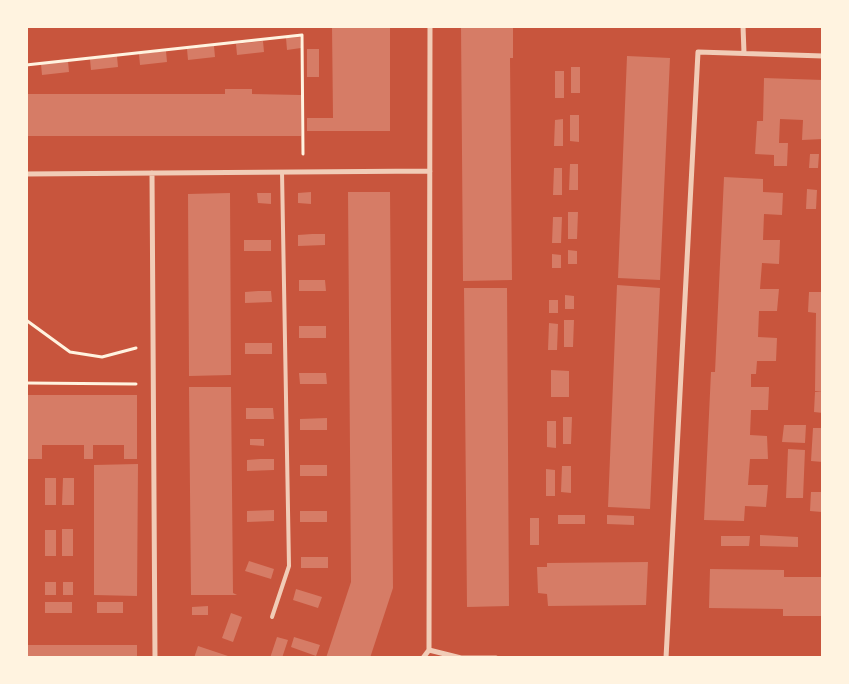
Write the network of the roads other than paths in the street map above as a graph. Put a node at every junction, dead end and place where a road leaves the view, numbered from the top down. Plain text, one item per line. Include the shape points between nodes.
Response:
1 (430, 26) edge
2 (743, 26) edge
3 (744, 53) junction
4 (823, 56) edge
5 (430, 171) junction
6 (282, 172) junction
7 (152, 173) junction
8 (26, 174) edge
9 (272, 617) dead end
10 (429, 650) junction
11 (155, 658) edge
12 (423, 658) edge
13 (496, 658) edge
14 (666, 658) edge

1 - 5 street
2 - 3 street
3 - 4 street
3 - 14 street via 698,52
5 - 6 street
5 - 10 street
6 - 7 street
6 - 9 lane via 289,566
7 - 8 street
7 - 11 street
10 - 12 street
10 - 13 street via 461,658

